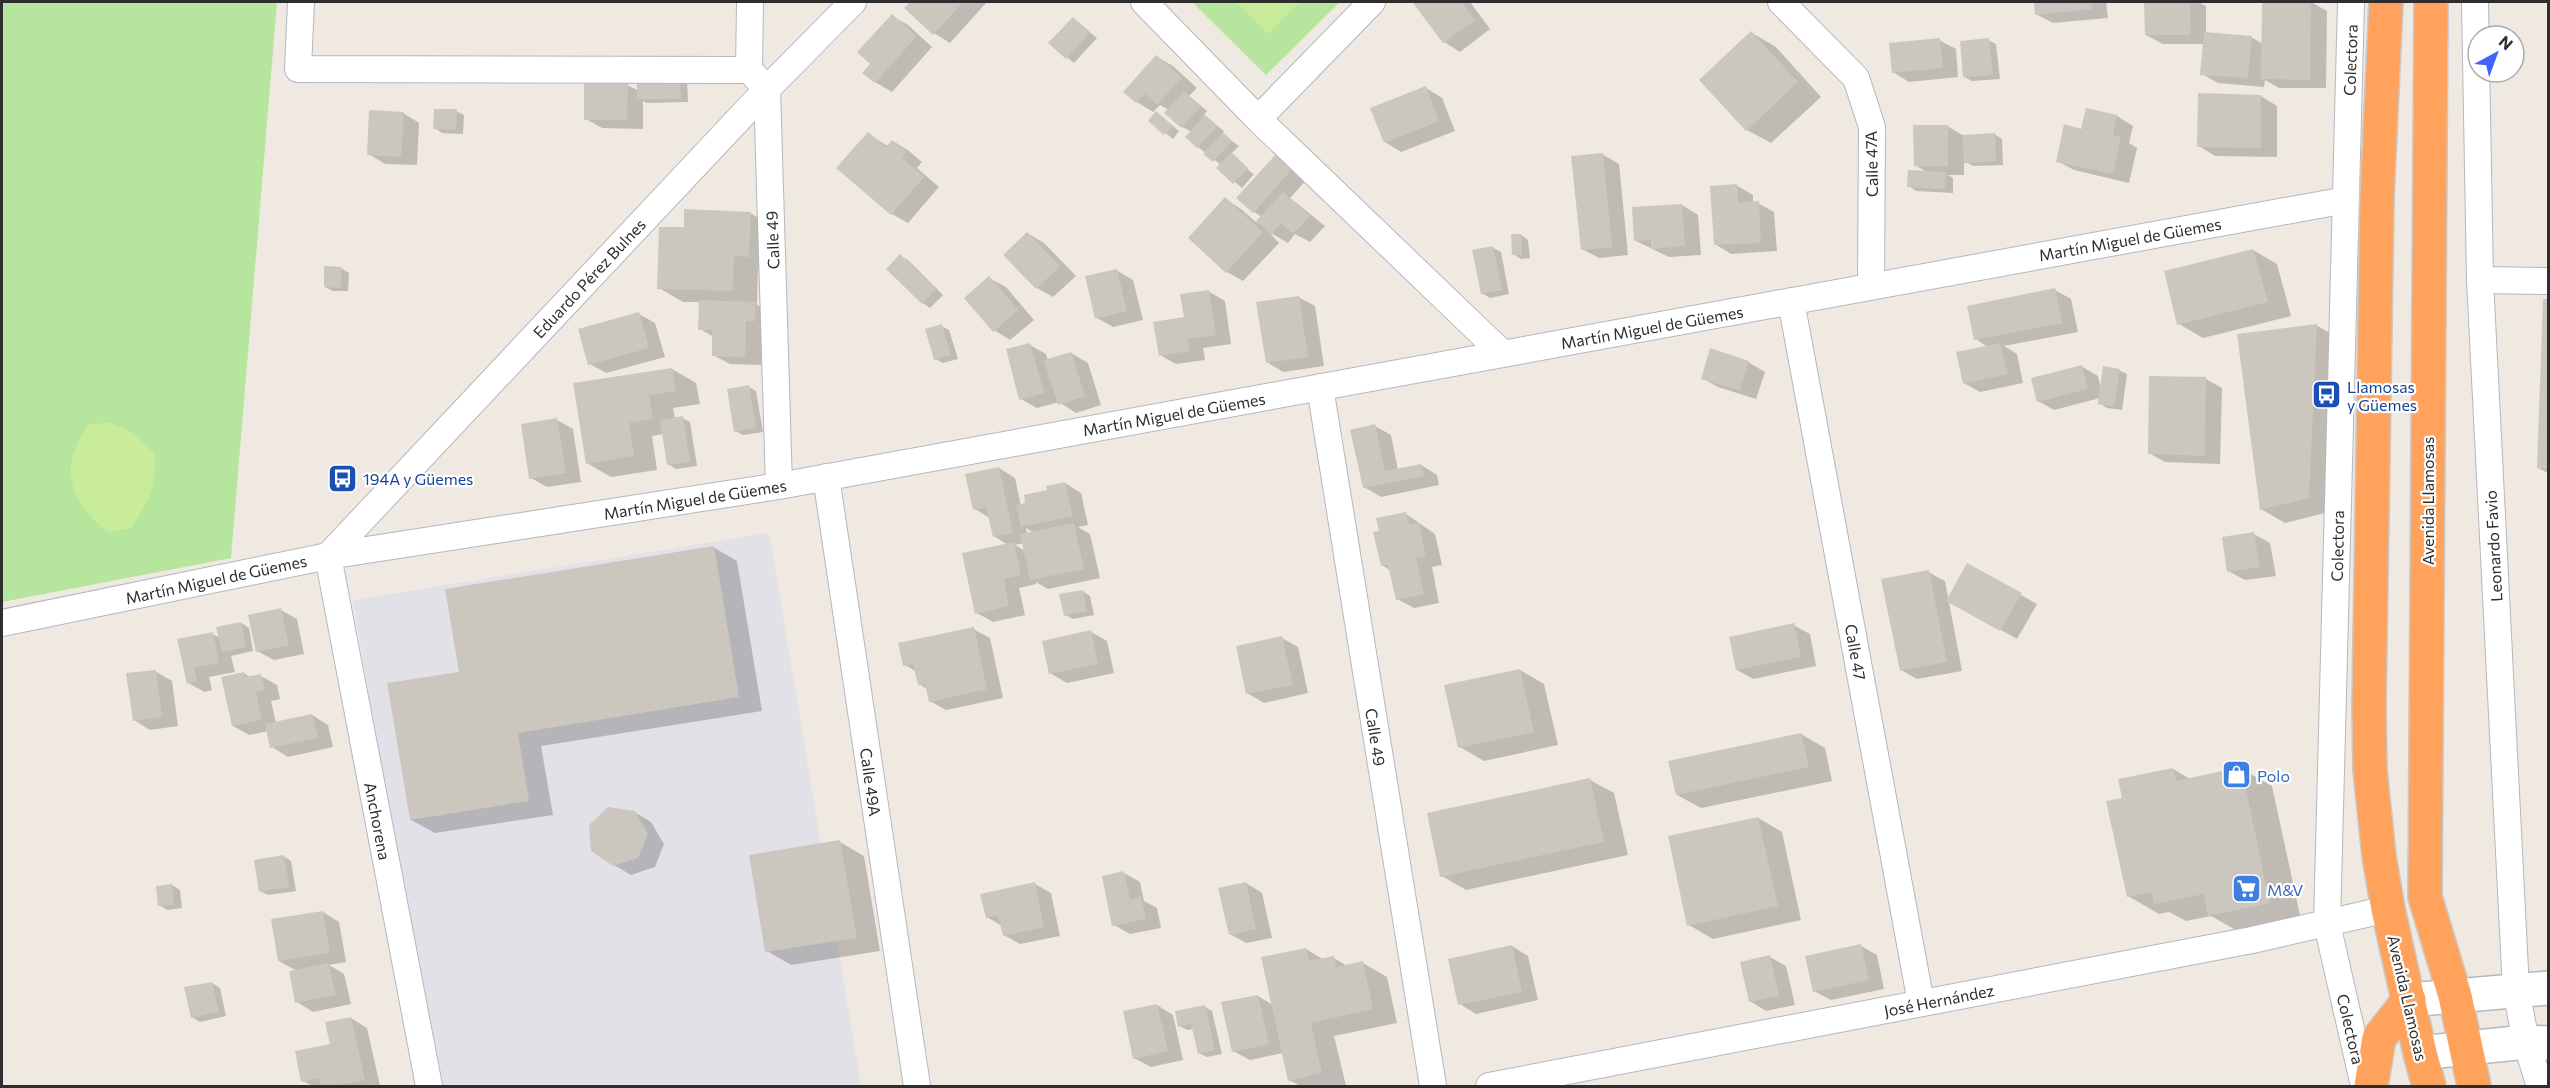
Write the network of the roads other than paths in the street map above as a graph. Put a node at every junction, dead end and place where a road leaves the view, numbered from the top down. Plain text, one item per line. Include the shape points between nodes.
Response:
1 (302, 2) edge
2 (750, 2) edge
3 (853, 2) edge
4 (1144, 2) edge
5 (1372, 2) edge
6 (1781, 2) edge
7 (2351, 2) edge
8 (2385, 2) edge
9 (2431, 2) edge
10 (2475, 2) edge
11 (749, 70) junction
12 (767, 89) junction
13 (1258, 119) junction
14 (2346, 200) junction
15 (2480, 280) junction
16 (2548, 281) edge
17 (1870, 287) junction
18 (1791, 302) junction
19 (1503, 354) junction
20 (1320, 387) junction
21 (826, 477) junction
22 (779, 486) junction
23 (328, 556) junction
24 (2, 622) edge
25 (2388, 909) junction
26 (2327, 924) junction
27 (2548, 988) edge
28 (2516, 990) junction
29 (2455, 996) junction
30 (2409, 1000) junction
31 (1921, 1003) junction
32 (2537, 1043) edge
33 (2466, 1048) junction
34 (2420, 1053) junction
35 (429, 1086) edge
36 (917, 1086) edge
37 (1433, 1086) edge
38 (1489, 1086) edge
39 (2364, 1086) edge
40 (2371, 1086) edge
41 (2429, 1086) edge
42 (2474, 1086) edge
43 (2540, 1086) edge

1 - 11 street via 298,69
2 - 11 street
3 - 12 street, Eduardo Pérez Bulnes
4 - 13 street
5 - 13 street
6 - 17 street, Calle 47A via 1856,78 1866,107 1872,127
7 - 14 street, Colectora
8 - 25 highway, Avenida Llamosas via 2377,198 2369,705 2370,770
9 - 29 highway, Avenida Llamosas via 2425,897
10 - 15 street, Leonardo Favio
11 - 12 street
12 - 22 street, Calle 49
12 - 23 street, Eduardo Pérez Bulnes
13 - 19 street
14 - 17 street, Martín Miguel de Güemes
14 - 26 street, Colectora
15 - 16 street
15 - 28 street, Leonardo Favio
17 - 18 street, Martín Miguel de Güemes
18 - 19 street, Martín Miguel de Güemes
18 - 31 street, Calle 47
19 - 20 street, Martín Miguel de Güemes
20 - 21 street, Martín Miguel de Güemes
20 - 37 street, Calle 49
21 - 22 street, Martín Miguel de Güemes
21 - 36 street, Calle 49A
22 - 23 street, Martín Miguel de Güemes
23 - 24 street, Martín Miguel de Güemes
23 - 35 street, Anchorena
25 - 26 street, José Hernández
25 - 30 highway, Avenida Llamosas
26 - 31 street, José Hernández
26 - 39 street, Colectora
27 - 28 main road
28 - 29 main road
28 - 32 street, Leonardo Favio
29 - 30 main road
29 - 33 highway, Avenida Llamosas
30 - 34 highway, Avenida Llamosas
30 - 40 highway via 2379,1038
31 - 38 street, José Hernández
32 - 33 main road
32 - 43 street, Leonardo Favio
33 - 34 main road
33 - 42 highway, Avenida Llamosas
34 - 41 highway, Avenida Llamosas

